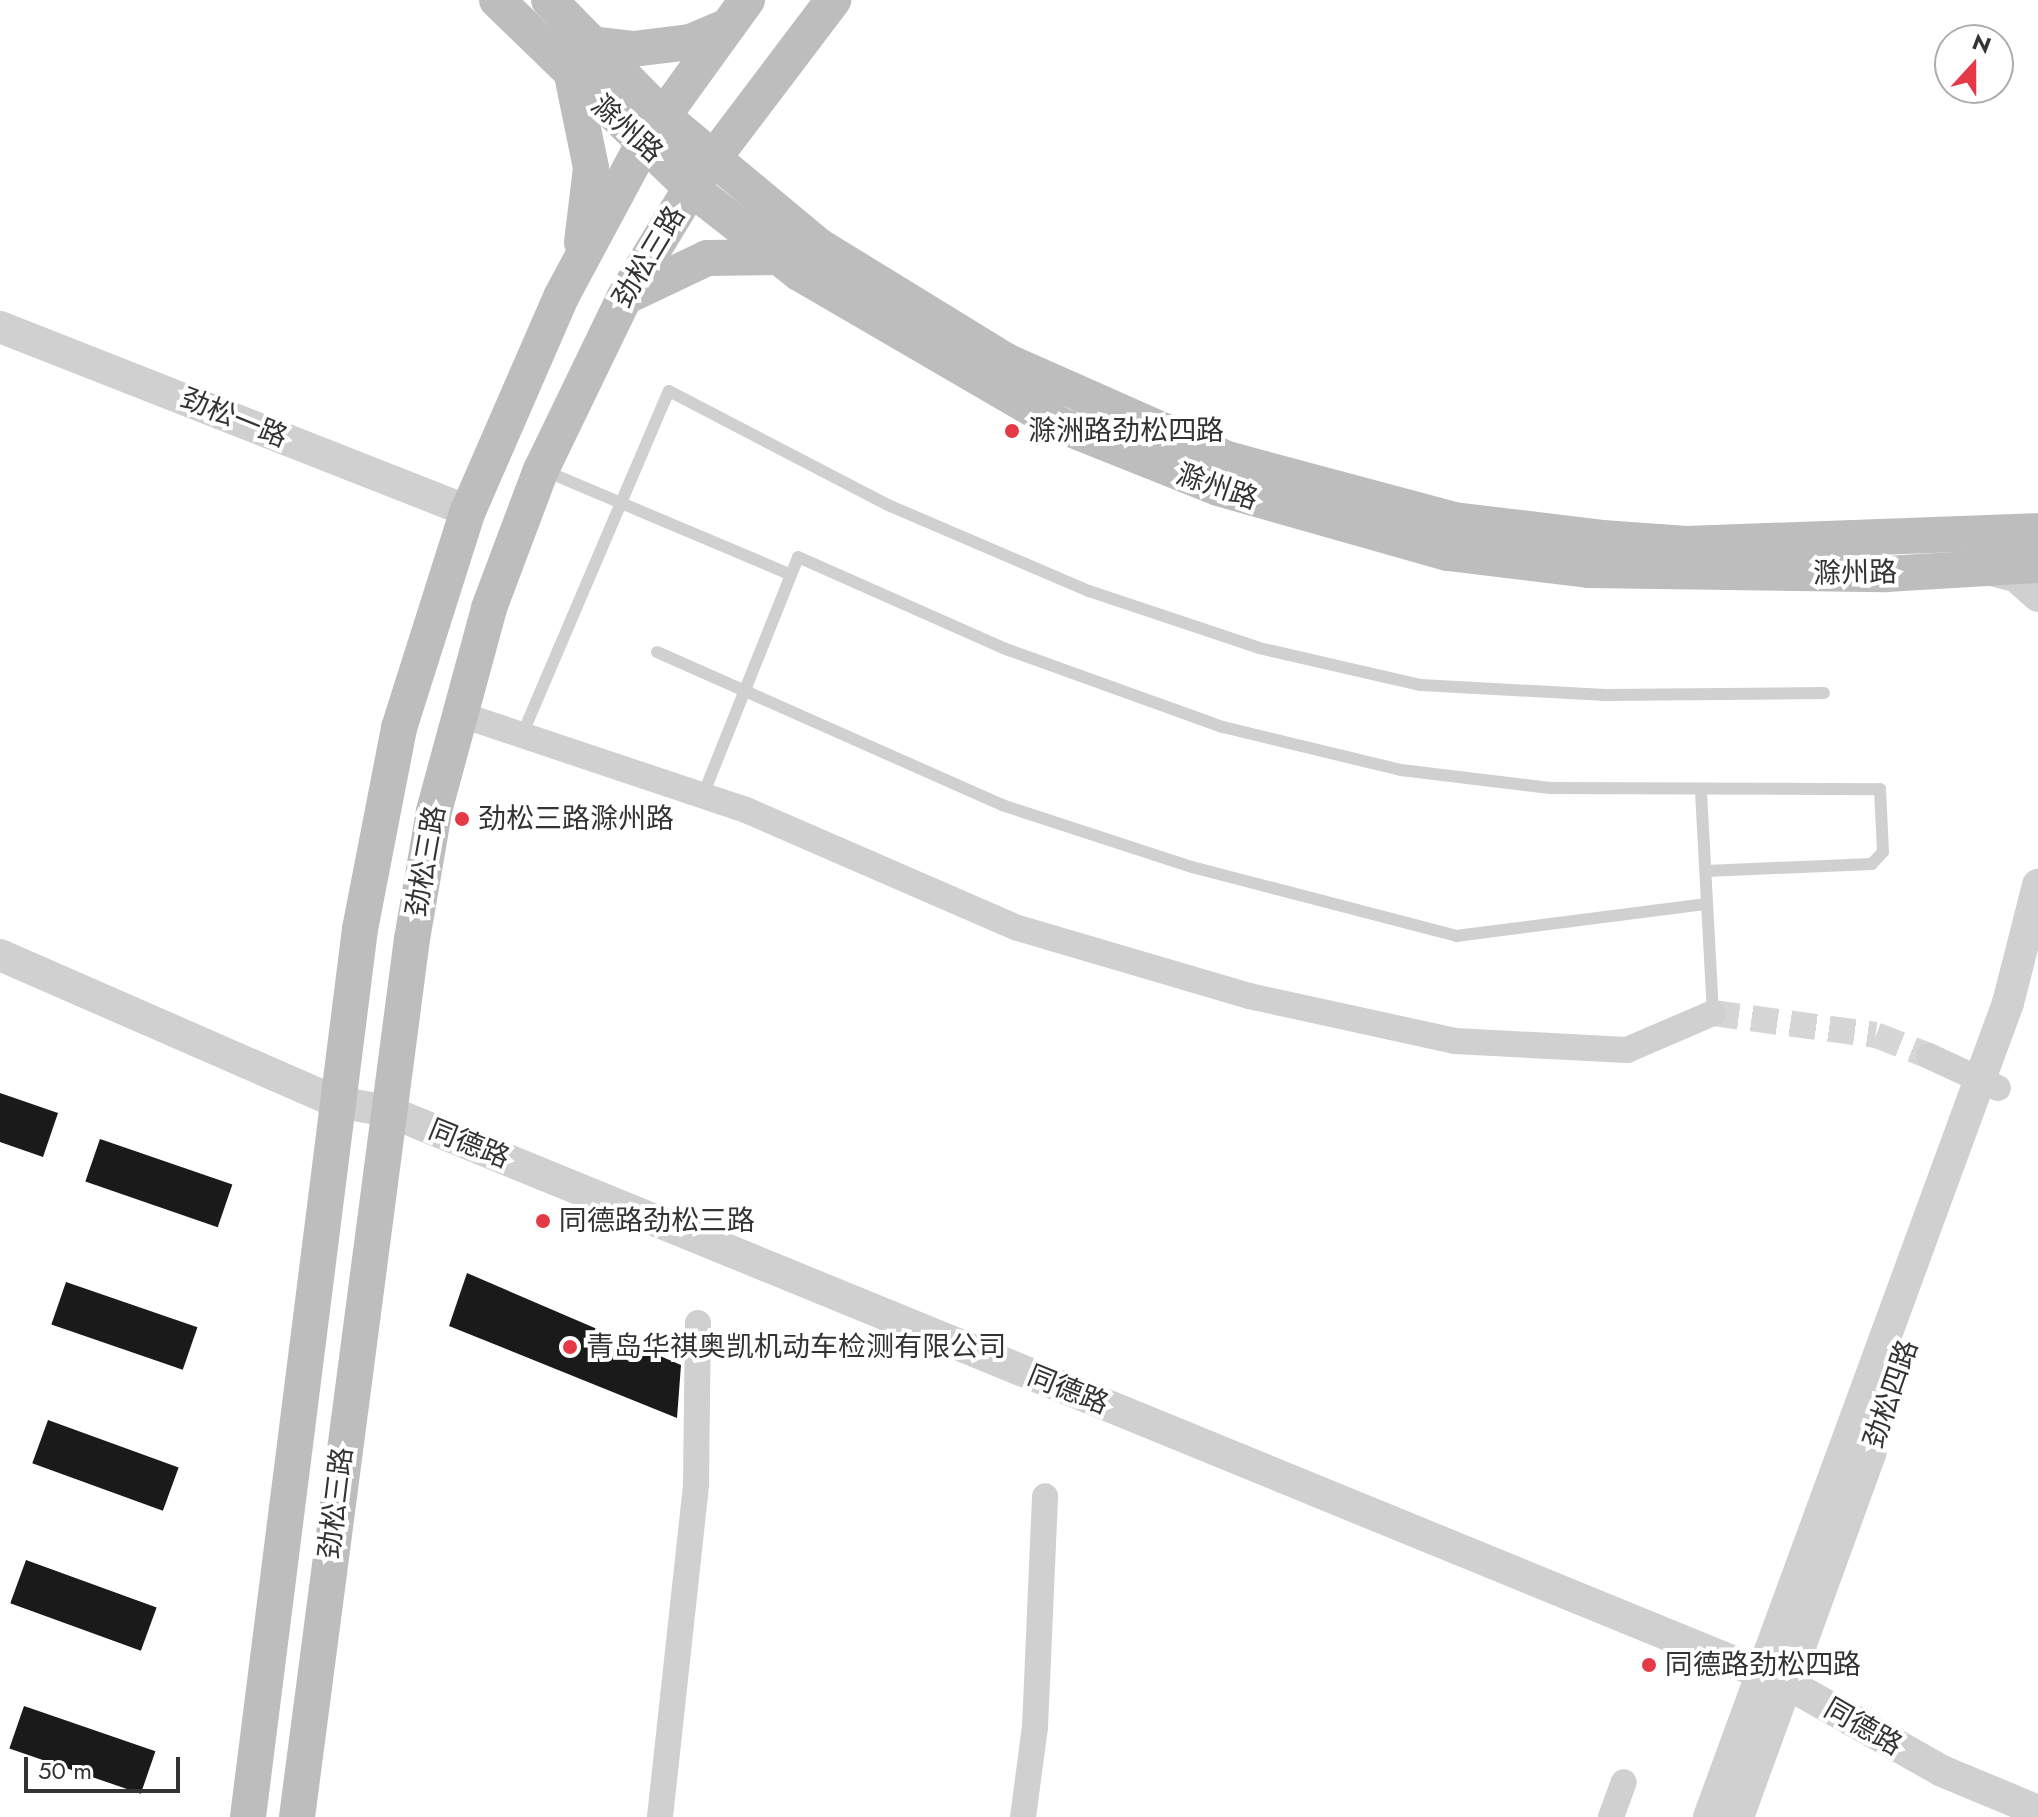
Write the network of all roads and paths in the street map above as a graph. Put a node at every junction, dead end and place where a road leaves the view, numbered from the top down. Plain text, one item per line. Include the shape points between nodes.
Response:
1 (497, 0) edge
2 (549, 0) edge
3 (833, 0) edge
4 (738, 13) edge
5 (591, 44) junction
6 (572, 79) junction
7 (654, 130) junction
8 (713, 160) junction
9 (691, 188) junction
10 (776, 257) junction
11 (579, 264) junction
12 (624, 298) junction
13 (0, 327) edge
14 (541, 470) junction
15 (621, 503) junction
16 (468, 511) junction
17 (2038, 531) edge
18 (2038, 565) edge
19 (1984, 568) junction
20 (791, 575) junction
21 (2038, 596) edge
22 (657, 652) dead end
23 (747, 686) junction
24 (1824, 693) dead end
25 (459, 714) junction
26 (522, 735) junction
27 (1701, 792) junction
28 (703, 795) junction
29 (1706, 871) junction
30 (2038, 885) edge
31 (1707, 904) junction
32 (0, 955) edge
33 (2038, 969) edge
34 (1713, 1013) joint
35 (1929, 1056) tunnel mouth
36 (1989, 1085) junction
37 (337, 1102) junction
38 (388, 1111) junction
39 (698, 1323) dead end
40 (1045, 1496) dead end
41 (1777, 1680) junction
42 (1624, 1782) dead end
43 (2038, 1811) edge
44 (248, 1817) edge
45 (297, 1817) edge
46 (660, 1817) edge
47 (1023, 1817) edge
48 (1611, 1817) edge
49 (1709, 1817) edge
50 (1738, 1817) edge

1 - 6 main road, 滁州路
2 - 5 main road, 滁州路
3 - 8 main road, 劲松三路
4 - 5 main road via 690,42 633,49
4 - 7 main road, 劲松三路
5 - 7 main road, 滁州路
6 - 7 main road, 滁州路
6 - 11 main road via 591,168
7 - 8 main road, 滁州路
7 - 9 main road, 滁州路
7 - 11 main road, 劲松三路
8 - 9 main road, 劲松三路
8 - 17 main road, 滁州路 via 819,246 1004,360 1147,429 1316,486 1454,520 1687,544
9 - 10 main road, 滁州路
9 - 12 main road, 劲松三路
10 - 12 main road via 707,258
10 - 19 main road, 滁州路 via 900,338 1058,424 1307,518 1464,557 1588,570 1886,574
11 - 16 main road, 劲松三路
12 - 14 main road, 劲松三路
13 - 16 street, 劲松一路
14 - 15 lane
14 - 25 main road, 劲松三路
15 - 20 lane
15 - 24 lane via 669,391 888,505 1089,591 1259,648 1421,685 1605,695
15 - 26 lane
16 - 37 main road, 劲松三路 via 382,801
18 - 19 main road, 滁州路
19 - 21 street via 2016,576
20 - 23 lane
20 - 27 lane via 798,557 1003,648 1223,727 1401,770 1550,788
22 - 23 lane
23 - 28 lane
23 - 31 lane via 1002,805 1192,867 1456,936
25 - 26 street
25 - 38 main road, 劲松三路 via 432,825
26 - 28 street
27 - 29 lane
27 - 29 lane via 1880,789 1883,852 1872,864
28 - 34 street via 1018,928 1249,996 1455,1041 1627,1050
29 - 31 lane
30 - 36 street
31 - 34 lane
32 - 37 street, 同德路
33 - 36 street
35 - 36 street
36 - 41 street
37 - 38 street, 同德路
37 - 44 main road, 劲松三路
38 - 41 street, 同德路
38 - 45 main road, 劲松三路
39 - 46 street via 696,1483
40 - 47 street via 1037,1711
41 - 43 street, 同德路 via 1942,1771
41 - 49 street
41 - 50 street
42 - 48 street

